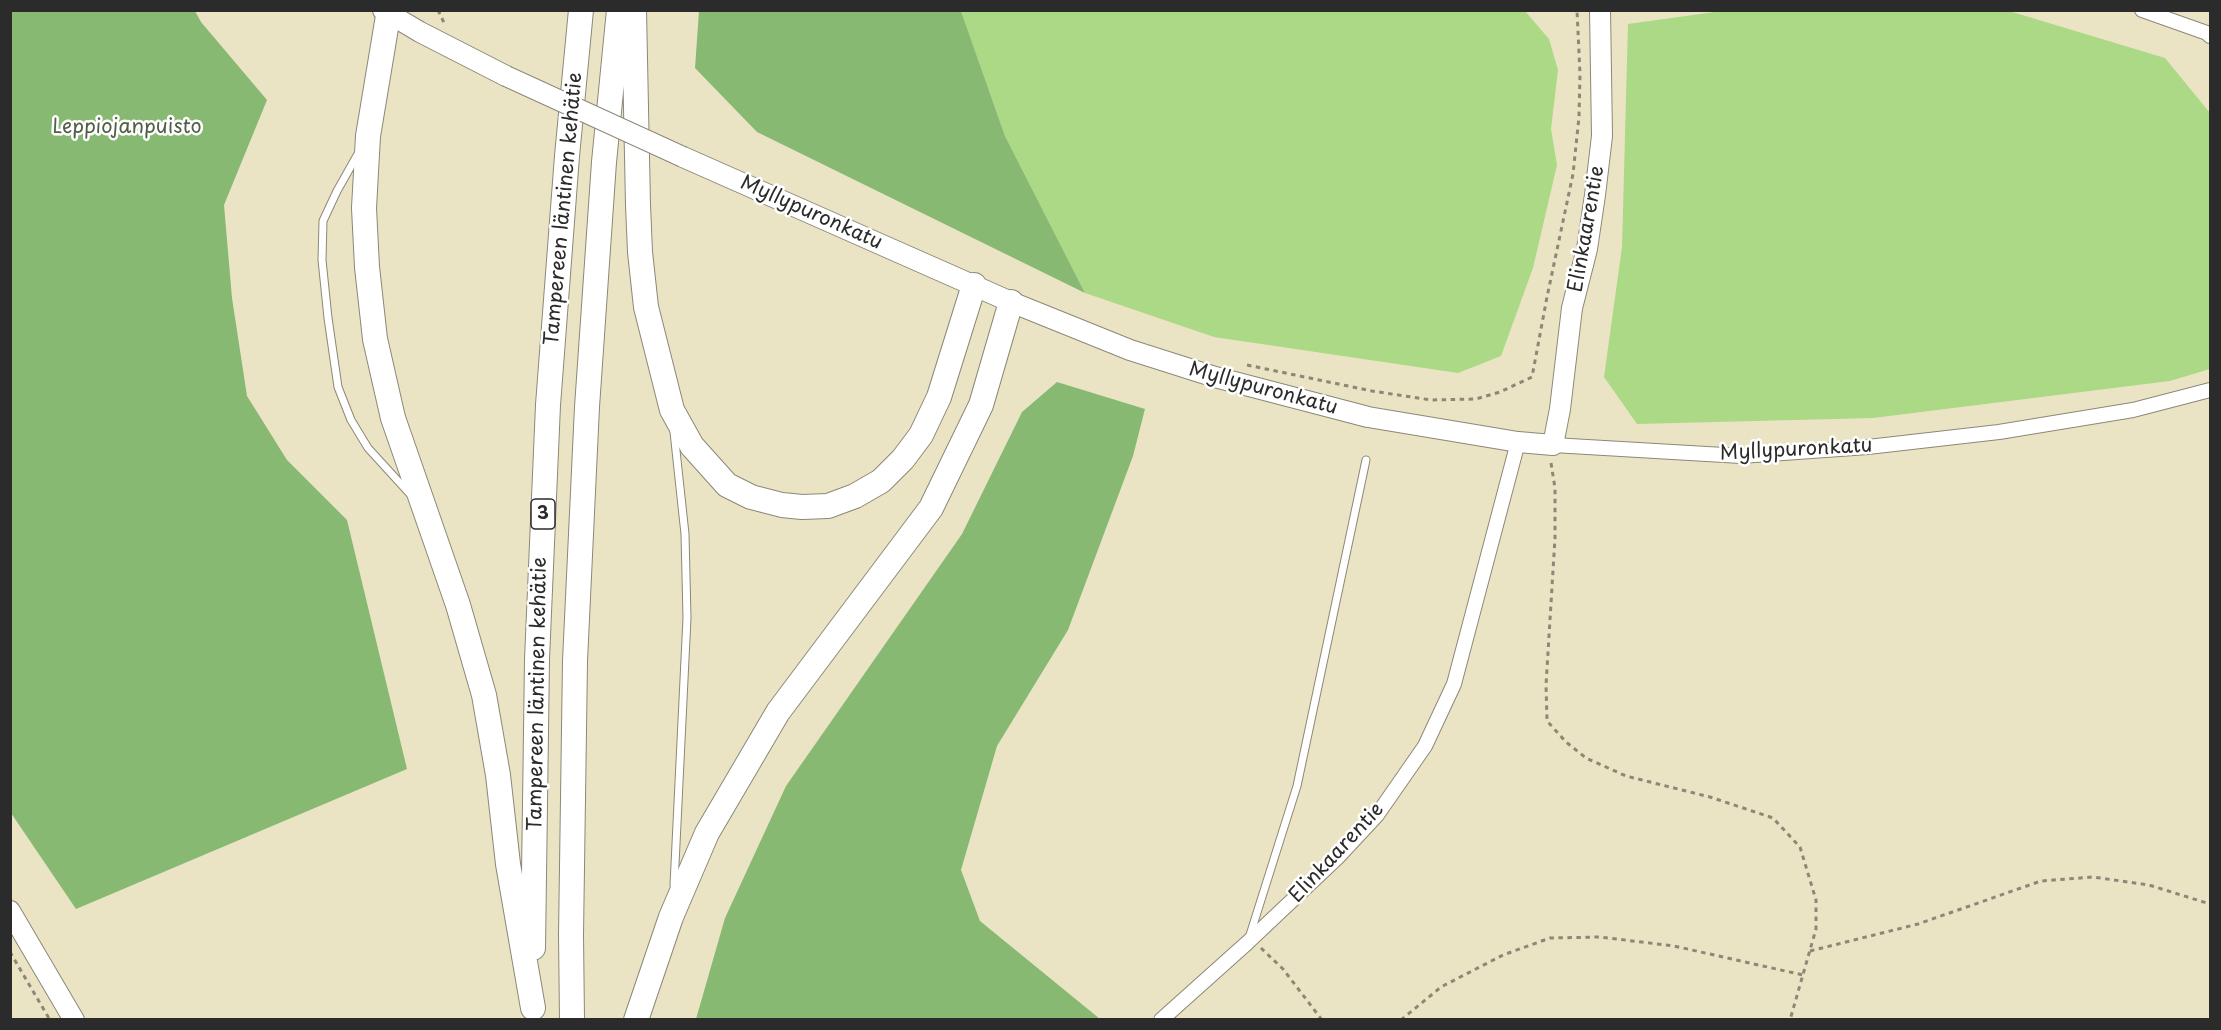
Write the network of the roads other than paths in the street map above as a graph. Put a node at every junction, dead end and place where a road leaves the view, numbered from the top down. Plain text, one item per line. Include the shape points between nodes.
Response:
1 (581, 10) edge
2 (619, 10) edge
3 (634, 10) edge
4 (1600, 10) edge
5 (2142, 10) edge
6 (387, 12) edge
7 (2211, 36) edge
8 (368, 136) junction
9 (974, 285) junction
10 (1011, 302) junction
11 (2211, 390) edge
12 (672, 410) junction
13 (1518, 442) junction
14 (1553, 445) junction
15 (1366, 459) dead end
16 (424, 510) junction
17 (10, 911) edge
18 (671, 917) junction
19 (1249, 941) junction
20 (533, 1014) edge
21 (74, 1020) edge
22 (572, 1020) edge
23 (636, 1020) edge
24 (1161, 1020) edge

1 - 20 highway, Tampereen läntinen kehätie / 3 via 548,417 537,659
2 - 22 highway, Tampereen läntinen kehätie / 3 via 587,407 578,604
3 - 12 highway via 640,252 646,307
4 - 14 street, Elinkaarentie via 1602,136
5 - 7 street
6 - 8 highway
6 - 9 street, Myllypuronkatu, bridge via 506,76
8 - 16 highway via 364,208 375,339 393,418
8 - 16 lane via 324,220 322,260 338,387 368,448
9 - 10 street, Myllypuronkatu
9 - 12 highway via 939,398 921,435 881,482 855,496 828,506 802,507 751,497 727,485 692,446
10 - 13 street, Myllypuronkatu via 1130,350 1215,378 1368,417
10 - 18 highway via 981,405 932,508 778,712 707,832
11 - 14 street, Myllypuronkatu via 2121,411 1999,432 1868,447 1741,456
12 - 18 lane via 686,534 687,618
13 - 14 street, Myllypuronkatu
13 - 19 street, Elinkaarentie via 1454,684 1425,746 1377,815
15 - 19 lane via 1297,786
16 - 20 highway via 458,604 484,695
17 - 21 street
18 - 23 highway
19 - 24 street, Elinkaarentie

